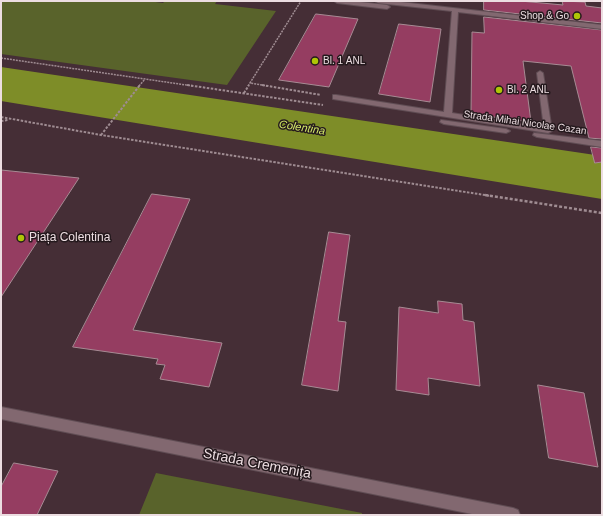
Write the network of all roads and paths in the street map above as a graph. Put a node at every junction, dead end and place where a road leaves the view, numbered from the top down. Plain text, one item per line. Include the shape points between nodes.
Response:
1 (300, 1) edge
2 (337, 1) edge
3 (378, 1) edge
4 (432, 7) junction
5 (455, 10) junction
6 (602, 27) edge
7 (1, 58) edge
8 (540, 73) dead end
9 (145, 78) junction
10 (250, 83) junction
11 (244, 93) junction
12 (336, 97) joint
13 (329, 105) dead end
14 (1, 117) edge
15 (446, 118) junction
16 (12, 119) junction
17 (1, 121) edge
18 (101, 135) junction
19 (602, 144) edge
20 (602, 213) edge
21 (1, 413) edge
22 (513, 515) edge

1 - 10 path
2 - 4 street via 383,7
3 - 4 street
4 - 5 street
5 - 6 street
5 - 15 street
7 - 9 path
8 - 15 street via 548,131
9 - 11 path
9 - 18 path
10 - 11 path
10 - 12 path
11 - 13 path
12 - 15 street
14 - 16 path
15 - 19 street, Strada Mihai Nicolae Cazan
16 - 17 path
16 - 18 path
18 - 20 path
21 - 22 street, Strada Cremenița

